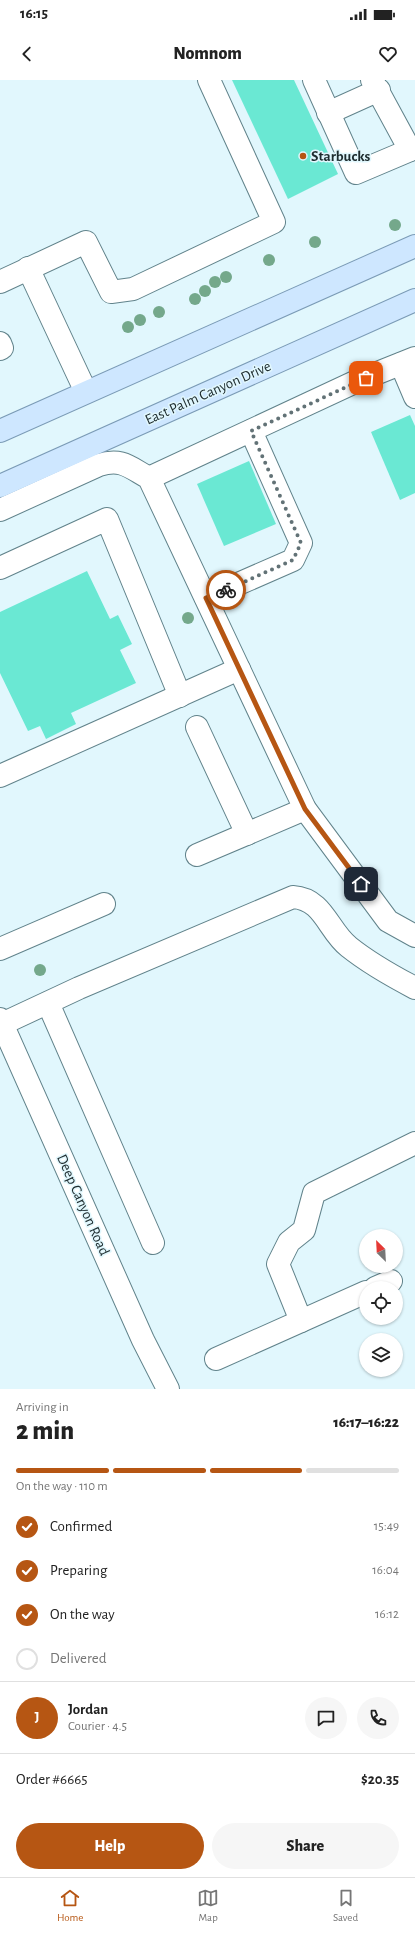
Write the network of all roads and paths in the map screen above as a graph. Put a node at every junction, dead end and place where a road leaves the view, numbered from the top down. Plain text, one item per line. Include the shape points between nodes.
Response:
1 (208, 80) edge
2 (314, 80) edge
3 (375, 85) edge
4 (328, 113) junction
5 (412, 149) edge
6 (415, 246) edge
7 (28, 268) junction
8 (0, 282) edge
9 (415, 300) edge
10 (0, 343) edge
11 (0, 349) edge
12 (408, 361) edge
13 (86, 392) junction
14 (415, 398) edge
15 (0, 431) edge
16 (251, 431) junction
17 (149, 478) junction
18 (0, 486) edge
19 (0, 510) edge
20 (0, 568) edge
21 (206, 598) junction
22 (239, 670) junction
23 (180, 696) junction
24 (198, 727) dead end
25 (0, 776) edge
26 (305, 809) junction
27 (247, 834) junction
28 (197, 856) dead end
29 (104, 904) dead end
30 (415, 936) edge
31 (0, 948) edge
32 (415, 988) edge
33 (48, 1003) junction
34 (1, 1022) edge
35 (415, 1143) edge
36 (153, 1243) dead end
37 (359, 1295) edge
38 (301, 1321) junction
39 (216, 1359) dead end
40 (168, 1389) edge

1 - 7 street via 274,222 133,289 111,292 86,242
2 - 4 street
3 - 4 street
3 - 5 street
4 - 5 street via 356,173
6 - 13 main road
7 - 8 street
7 - 13 street
9 - 18 main road, East Palm Canyon Drive
10 - 11 street
12 - 14 street
12 - 16 street via 355,382
13 - 15 main road
16 - 17 street
16 - 21 street via 301,543 293,560
17 - 19 street via 125,464 112,461
17 - 21 street
20 - 23 street via 107,519
21 - 22 street
22 - 23 street
22 - 26 street
23 - 25 street
24 - 27 street
26 - 27 street
26 - 30 street via 388,921
27 - 28 street
29 - 31 street
32 - 33 street via 392,976 348,946 314,904 305,898 293,897
33 - 34 street
33 - 36 street
34 - 40 street, Deep Canyon Road via 143,1340
35 - 38 street via 314,1193 304,1230 289,1242 278,1264
37 - 38 street
38 - 39 street

